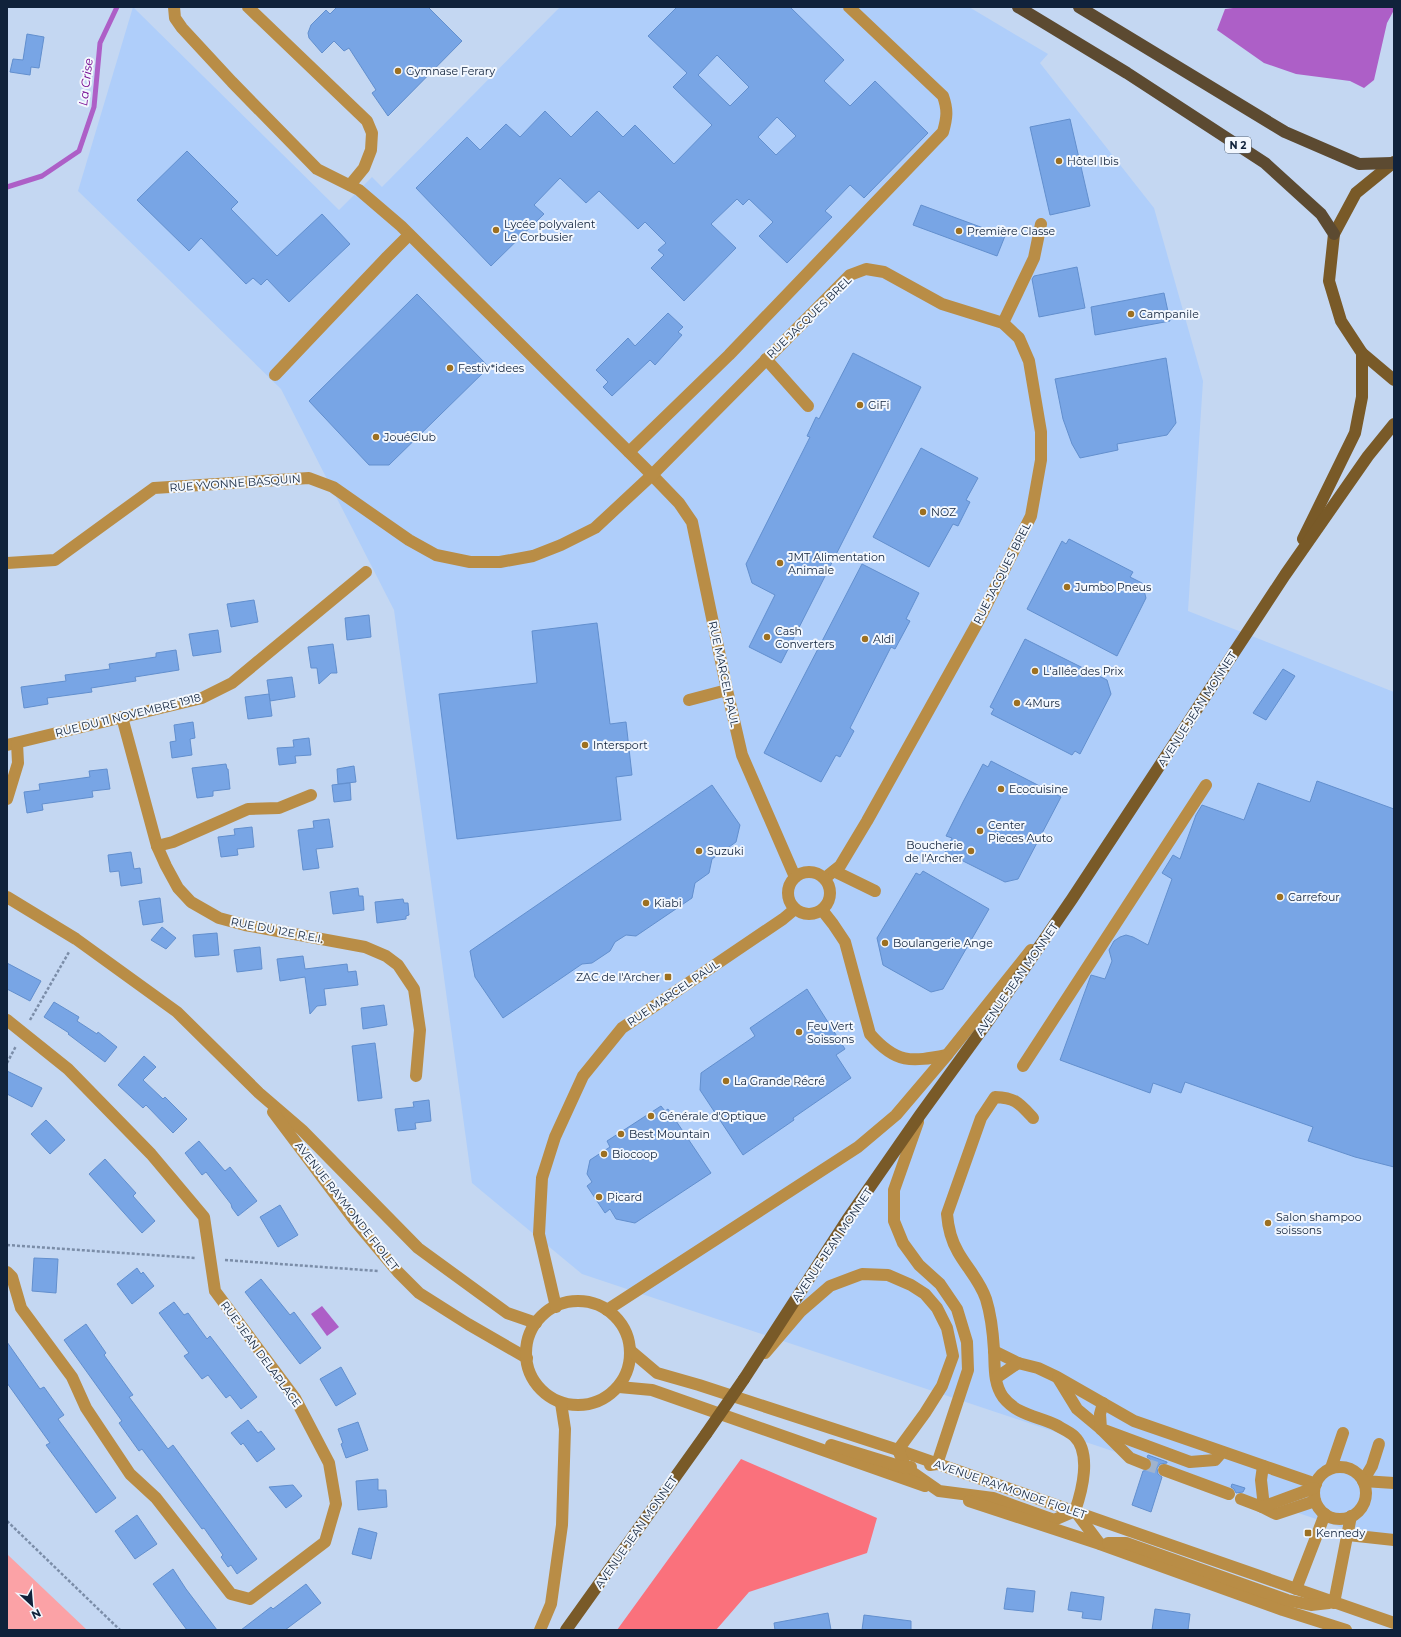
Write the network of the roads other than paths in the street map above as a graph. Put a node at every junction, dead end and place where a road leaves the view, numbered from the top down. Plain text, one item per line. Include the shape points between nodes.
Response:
1 (174, 7) edge
2 (248, 7) edge
3 (849, 7) edge
4 (1018, 7) edge
5 (1079, 7) edge
6 (1393, 162) edge
7 (350, 185) junction
8 (1041, 224) dead end
9 (1334, 234) junction
10 (409, 235) junction
11 (1003, 323) junction
12 (1362, 353) junction
13 (766, 359) junction
14 (275, 375) dead end
15 (1394, 380) edge
16 (808, 406) dead end
17 (1394, 424) edge
18 (629, 452) junction
19 (652, 475) junction
20 (7, 563) edge
21 (366, 572) dead end
22 (1285, 575) junction
23 (727, 690) junction
24 (689, 700) dead end
25 (122, 717) junction
26 (12, 744) edge
27 (1206, 785) dead end
28 (311, 795) dead end
29 (7, 799) edge
30 (157, 846) junction
31 (829, 875) junction
32 (795, 877) junction
33 (875, 891) dead end
34 (7, 897) edge
35 (1072, 900) junction
36 (795, 909) junction
37 (822, 910) junction
38 (7, 1020) edge
39 (947, 1055) junction
40 (1023, 1066) dead end
41 (416, 1076) dead end
42 (259, 1093) junction
43 (920, 1115) junction
44 (1033, 1118) dead end
45 (7, 1272) edge
46 (556, 1307) junction
47 (607, 1310) junction
48 (536, 1323) junction
49 (994, 1350) junction
50 (630, 1351) junction
51 (526, 1358) junction
52 (1018, 1363) junction
53 (1057, 1377) junction
54 (996, 1378) junction
55 (744, 1379) junction
56 (619, 1387) junction
57 (562, 1403) junction
58 (1103, 1403) junction
59 (1101, 1429) junction
60 (1343, 1433) dead end
61 (788, 1439) junction
62 (1379, 1444) dead end
63 (898, 1450) junction
64 (1222, 1452) junction
65 (938, 1464) junction
66 (1145, 1464) tunnel mouth
67 (1263, 1466) junction
68 (906, 1468) junction
69 (1331, 1468) junction
70 (1164, 1470) tunnel mouth
71 (1363, 1481) junction
72 (1394, 1483) edge
73 (1315, 1486) junction
74 (939, 1491) junction
75 (1228, 1494) dead end
76 (1241, 1499) dead end
77 (1315, 1501) junction
78 (1262, 1507) junction
79 (1075, 1511) junction
80 (1325, 1514) junction
81 (1351, 1516) junction
82 (1348, 1535) junction
83 (1394, 1540) edge
84 (1100, 1544) junction
85 (1296, 1590) junction
86 (1334, 1603) junction
87 (1311, 1605) junction
88 (1394, 1623) edge
89 (1327, 1624) junction
90 (540, 1630) edge
91 (566, 1630) edge
92 (1346, 1630) edge

1 - 7 street, RUE MARCEL PAUL via 174,18 182,28 317,169
2 - 7 street via 367,121 372,132 371,150 364,168
3 - 18 street via 943,96 947,106 943,132 729,355
4 - 9 highway, N 2 via 1127,73 1266,163 1321,214
5 - 6 highway via 1285,132 1359,164
6 - 9 main road via 1356,193
7 - 10 street, RUE MARCEL PAUL via 359,190
8 - 11 street via 1034,258
9 - 12 main road via 1329,281 1341,321
10 - 14 street
10 - 18 street, RUE MARCEL PAUL
11 - 13 street, RUE JACQUES BREL via 942,304 884,272 866,269 850,275
11 - 31 street, RUE JACQUES BREL via 1019,338 1028,361 1042,432 1041,460 1032,516 979,620 863,828 840,866
12 - 15 main road
12 - 22 main road, AVENUE JEAN MONNET via 1362,397 1355,433
13 - 16 street
13 - 19 street, RUE JACQUES BREL
17 - 22 main road, AVENUE JEAN MONNET via 1368,456
18 - 19 street, RUE MARCEL PAUL
19 - 20 street, RUE YVONNE BASQUIN via 594,528 533,556 500,562 470,562 436,555 409,540 332,487 310,478 154,488 55,560
19 - 23 street, RUE MARCEL PAUL via 679,503 692,522
21 - 25 street, RUE DU 11 NOVEMBRE 1918 via 232,683 202,698
22 - 35 main road, AVENUE JEAN MONNET
23 - 24 street
23 - 32 street, RUE MARCEL PAUL via 742,755
25 - 26 street, RUE DU 11 NOVEMBRE 1918
25 - 30 street, RUE DU 12E R.E.I.
26 - 29 street, RUE DU 11 NOVEMBRE 1918 via 18,763
27 - 40 street
28 - 30 street via 279,808 248,809 174,842
30 - 41 street, RUE DU 12E R.E.I. via 178,888 191,902 219,918 365,947 386,956 398,965 414,989 420,1030
31 - 32 street via 807,872
31 - 33 street
31 - 37 street via 830,898
32 - 36 street via 788,893
34 - 42 street, AVENUE RAYMONDE FIOLET via 76,938 177,1012
35 - 39 street
35 - 43 main road, AVENUE JEAN MONNET
36 - 37 street via 808,914
36 - 46 street, RUE MARCEL PAUL via 622,1028 583,1076 555,1137 542,1178 539,1234
37 - 39 street via 845,942 870,1034 880,1046 893,1055 917,1060
38 - 45 street, RUE JEAN DELAPLACE via 73,1074 151,1154 204,1217 215,1291 295,1398 330,1463 336,1504 326,1542 250,1599 231,1594 156,1498 130,1474 86,1408 72,1377 21,1308 12,1277
39 - 47 street via 896,1115 858,1147
42 - 48 street, AVENUE RAYMONDE FIOLET via 302,1130 418,1248 507,1313
42 - 51 street, AVENUE RAYMONDE FIOLET via 355,1221 419,1293
43 - 55 main road, AVENUE JEAN MONNET
43 - 65 street via 894,1190 894,1221 903,1243 919,1265 940,1284 957,1309 967,1349 968,1370
44 - 49 street via 1010,1098 995,1097 981,1118 947,1214 949,1230 957,1251 975,1276 986,1299
46 - 47 street via 568,1302 582,1302 595,1304
46 - 48 street
47 - 50 street via 624,1328 629,1339
48 - 51 street via 530,1334
49 - 52 street
49 - 54 street
50 - 56 street via 630,1364
50 - 63 street, AVENUE RAYMONDE FIOLET via 657,1373
51 - 57 street via 537,1385 548,1396
52 - 53 street via 1038,1368
52 - 54 street
53 - 58 street
53 - 59 street via 1077,1409
54 - 79 street via 1003,1396 1014,1408 1056,1425 1074,1436 1083,1452 1085,1476
55 - 63 street via 800,1312 830,1286 862,1274 888,1276 911,1285 925,1294 937,1308 947,1328 953,1356 942,1386
55 - 91 main road, AVENUE JEAN MONNET, bridge
56 - 57 street via 607,1397 593,1403 577,1406
56 - 61 street, AVENUE RAYMONDE FIOLET via 652,1390
57 - 90 street via 565,1429 562,1525 551,1604
58 - 59 street via 1100,1414
58 - 64 street via 1134,1421
59 - 64 street via 1190,1462 1215,1460
59 - 66 street via 1130,1458
60 - 69 street
61 - 68 street via 824,1443
61 - 74 street, AVENUE RAYMONDE FIOLET
62 - 71 street via 1372,1466
63 - 65 street, AVENUE RAYMONDE FIOLET
63 - 68 street
64 - 67 street
65 - 68 street
65 - 79 street, AVENUE RAYMONDE FIOLET
67 - 73 street
67 - 78 street
68 - 74 street
69 - 71 street via 1346,1467 1353,1470
69 - 73 street via 1319,1477
70 - 75 street
71 - 72 street
71 - 81 street via 1366,1493 1363,1505
73 - 77 street
73 - 78 street
74 - 79 street via 993,1498 1054,1520
74 - 84 street, AVENUE RAYMONDE FIOLET
76 - 78 street
77 - 78 street via 1276,1514
77 - 80 street
79 - 84 street
79 - 85 street, AVENUE RAYMONDE FIOLET
80 - 81 street via 1338,1518
80 - 85 street
81 - 82 street
82 - 83 street
82 - 86 street
84 - 87 street via 1126,1543 1287,1600
84 - 89 street, AVENUE RAYMONDE FIOLET
85 - 86 street, AVENUE RAYMONDE FIOLET
85 - 87 street
86 - 87 street
86 - 88 street, AVENUE RAYMONDE FIOLET
87 - 89 street
89 - 92 street, AVENUE RAYMONDE FIOLET

